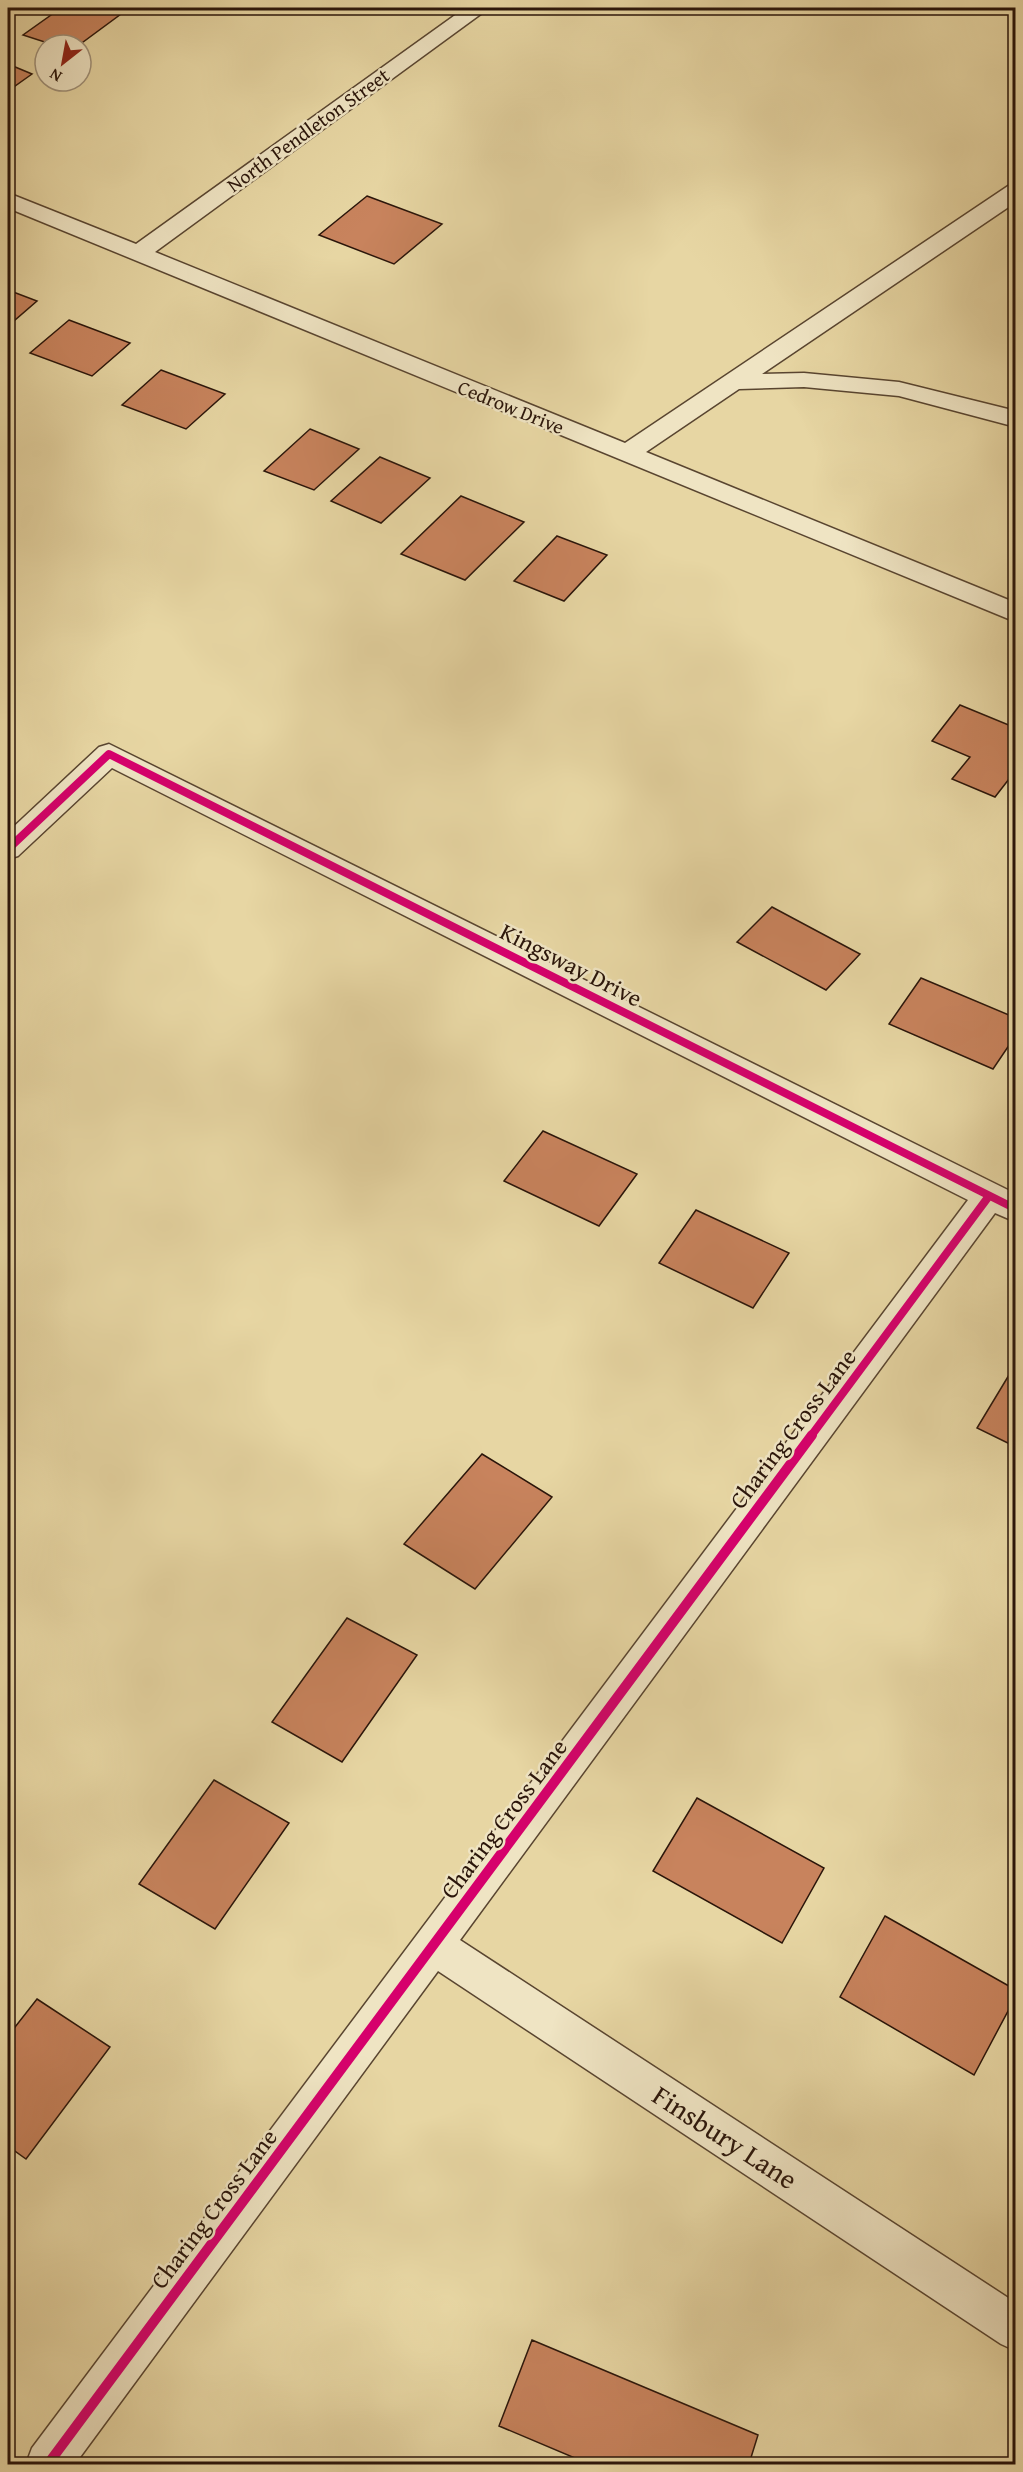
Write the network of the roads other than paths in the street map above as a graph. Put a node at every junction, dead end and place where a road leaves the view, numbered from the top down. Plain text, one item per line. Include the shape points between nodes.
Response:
1 (478, 8) edge
2 (1016, 191) edge
3 (8, 200) edge
4 (138, 253) junction
5 (731, 382) junction
6 (1016, 419) edge
7 (626, 454) junction
8 (1016, 613) edge
9 (8, 849) edge
10 (1002, 1203) edge
11 (434, 1946) junction
12 (1016, 2329) edge
13 (48, 2464) edge

1 - 4 street, North Pendleton Street
2 - 5 street
3 - 4 street, Cedrow Drive
4 - 7 street, Cedrow Drive
5 - 6 street via 804,380 899,389
5 - 7 street
7 - 8 street, Cedrow Drive
9 - 10 street, Kingsway Drive via 110,754
10 - 11 street, Charing Cross Lane
11 - 12 street, Finsbury Lane
11 - 13 street, Charing Cross Lane

